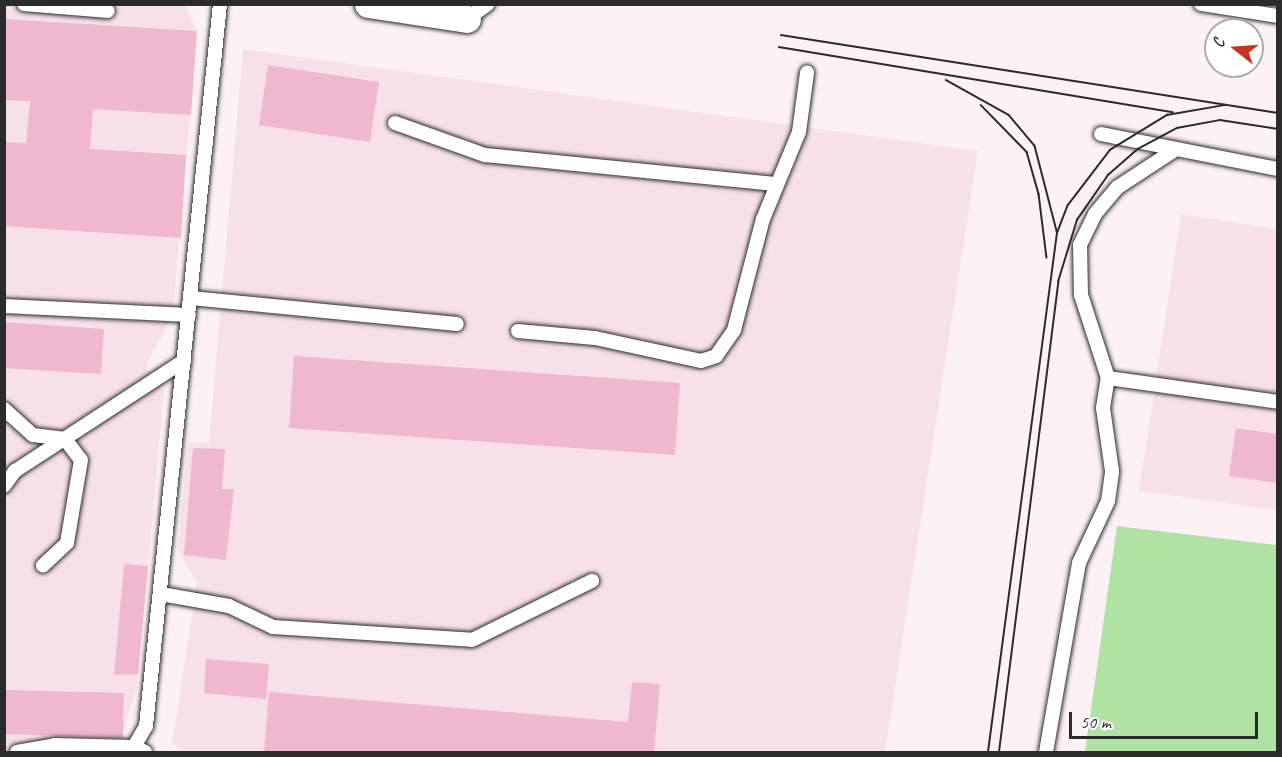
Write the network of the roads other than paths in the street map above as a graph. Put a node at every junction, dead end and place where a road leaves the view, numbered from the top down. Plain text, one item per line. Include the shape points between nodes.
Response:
1 (24, 4) edge
2 (220, 4) edge
3 (368, 4) edge
4 (1201, 4) edge
5 (108, 11) dead end
6 (478, 12) edge
7 (1278, 16) edge
8 (807, 72) dead end
9 (395, 123) dead end
10 (1101, 134) dead end
11 (1176, 149) junction
12 (1278, 169) edge
13 (776, 184) junction
14 (191, 298) junction
15 (4, 306) edge
16 (189, 315) junction
17 (457, 324) dead end
18 (518, 331) dead end
19 (184, 361) junction
20 (1108, 378) junction
21 (1278, 402) edge
22 (4, 409) edge
23 (65, 440) junction
24 (4, 486) edge
25 (43, 566) dead end
26 (592, 581) dead end
27 (161, 594) junction
28 (137, 751) edge
29 (17, 753) edge
30 (1046, 753) edge

1 - 5 lane
2 - 14 lane
3 - 6 street
4 - 7 lane
8 - 13 lane via 799,132
9 - 13 lane via 484,155
10 - 11 lane
11 - 12 lane
11 - 20 lane via 1118,187 1095,214 1080,244 1081,295
13 - 18 lane via 734,330 716,356 701,361 595,338
14 - 16 lane
14 - 17 lane
15 - 16 lane
16 - 19 lane
19 - 23 lane
19 - 27 lane
20 - 21 lane
20 - 30 lane via 1103,408 1112,471 1108,501 1078,563
22 - 23 lane via 33,435
23 - 24 lane via 15,471
23 - 25 lane via 81,460 75,512 67,543
26 - 27 lane via 472,640 273,627 229,606
27 - 28 lane via 146,726
28 - 29 lane via 55,745

